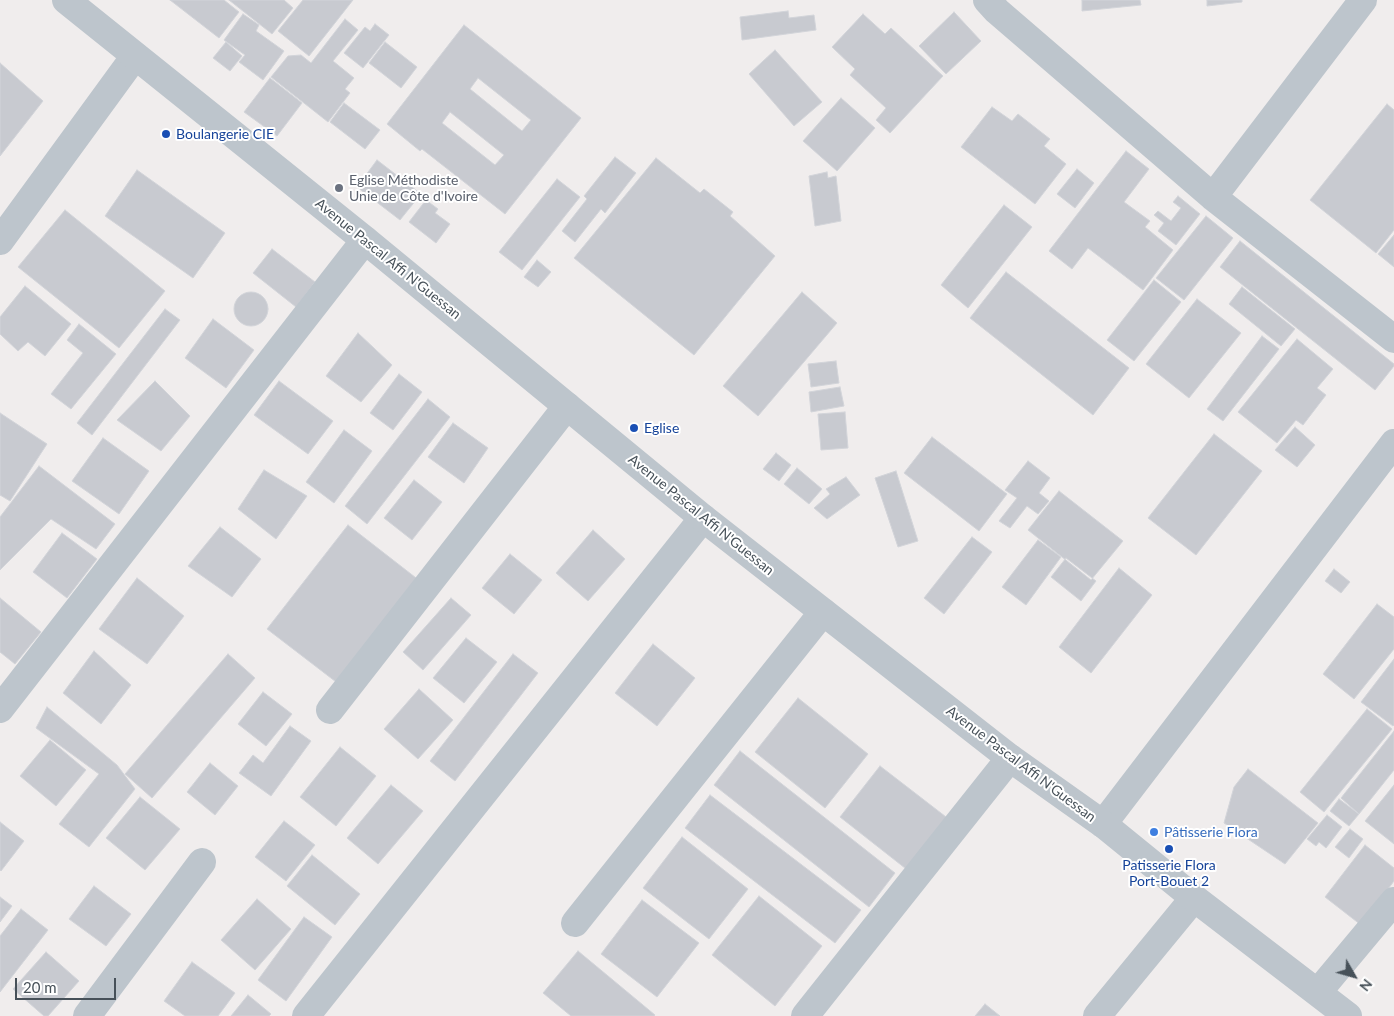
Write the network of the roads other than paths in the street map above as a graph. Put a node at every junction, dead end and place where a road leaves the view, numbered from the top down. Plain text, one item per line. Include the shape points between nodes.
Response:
1 (66, 0) edge
2 (987, 0) edge
3 (1363, 0) edge
4 (135, 56) junction
5 (1213, 197) junction
6 (365, 240) junction
7 (0, 241) edge
8 (1394, 339) edge
9 (567, 406) junction
10 (1394, 443) edge
11 (703, 518) junction
12 (823, 612) junction
13 (0, 710) edge
14 (330, 710) dead end
15 (1010, 758) junction
16 (1103, 824) junction
17 (202, 862) dead end
18 (1194, 898) junction
19 (1394, 900) edge
20 (575, 923) dead end
21 (1318, 992) junction
22 (87, 1016) edge
23 (306, 1016) edge
24 (805, 1016) edge
25 (1097, 1016) edge
26 (1348, 1016) edge

1 - 4 street, Avenue Pascal Affi N'Guessan
2 - 5 street
3 - 5 street
4 - 6 street, Avenue Pascal Affi N'Guessan
4 - 7 street
5 - 8 street
6 - 9 street, Avenue Pascal Affi N'Guessan
6 - 13 street
9 - 11 street, Avenue Pascal Affi N'Guessan
9 - 14 street
10 - 16 street
11 - 12 street, Avenue Pascal Affi N'Guessan
11 - 23 street
12 - 15 street, Avenue Pascal Affi N'Guessan
12 - 20 street
15 - 16 street, Avenue Pascal Affi N'Guessan
15 - 24 street
16 - 18 street, Avenue Pascal Affi N'Guessan
17 - 22 street
18 - 21 street, Avenue Pascal Affi N'Guessan
18 - 25 street
19 - 21 street
21 - 26 street, Avenue Pascal Affi N'Guessan

